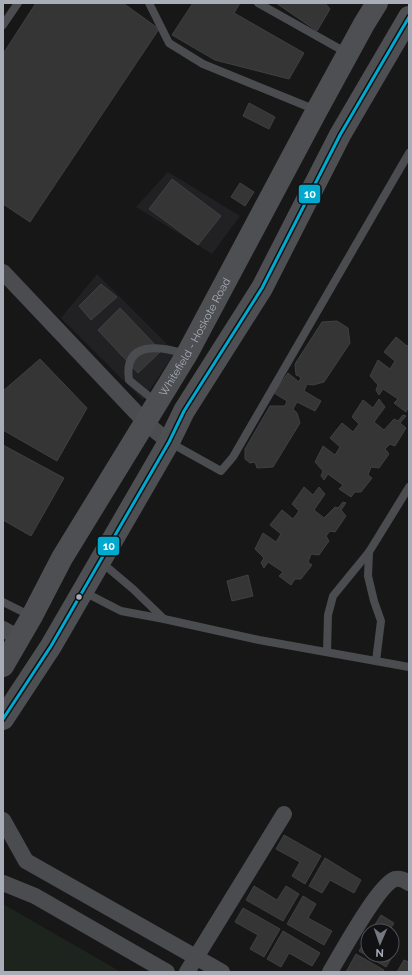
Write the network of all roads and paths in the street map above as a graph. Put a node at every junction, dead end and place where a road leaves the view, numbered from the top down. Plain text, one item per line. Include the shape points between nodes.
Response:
1 (18, 3) edge
2 (149, 3) edge
3 (258, 3) edge
4 (377, 3) edge
5 (409, 17) edge
6 (3, 25) edge
7 (348, 54) junction
8 (317, 110) junction
9 (409, 153) edge
10 (3, 272) edge
11 (187, 354) junction
12 (157, 403) junction
13 (146, 423) junction
14 (169, 442) junction
15 (409, 487) edge
16 (369, 552) junction
17 (100, 561) junction
18 (83, 591) junction
19 (3, 602) edge
20 (32, 616) junction
21 (164, 619) junction
22 (11, 634) edge
23 (327, 652) junction
24 (376, 661) junction
25 (3, 666) edge
26 (409, 667) edge
27 (3, 719) edge
28 (284, 814) dead end
29 (3, 820) edge
30 (3, 883) edge
31 (409, 883) edge
32 (196, 957) junction
33 (167, 972) edge
34 (188, 972) edge
35 (222, 972) edge
36 (330, 972) edge

1 - 6 lane
2 - 8 lane via 169,43 203,64
3 - 7 lane
4 - 7 main road, Whitefield - Hoskote Road
5 - 14 main road via 340,135 262,288 184,411
7 - 8 main road, Whitefield - Hoskote Road
8 - 11 main road, Whitefield - Hoskote Road
9 - 14 lane via 233,457 221,471
10 - 13 street
11 - 12 main road, Whitefield - Hoskote Road
11 - 12 lane via 151,347 140,350 131,359 129,380
12 - 13 main road, Whitefield - Hoskote Road
13 - 14 street
13 - 20 main road, Whitefield - Hoskote Road via 62,558
14 - 17 main road
15 - 16 lane
16 - 23 lane via 333,596 328,615
16 - 24 lane via 368,576 381,621
17 - 18 main road
17 - 21 lane
18 - 21 lane via 121,611
18 - 27 main road via 51,646
19 - 20 lane
20 - 22 main road, Whitefield - Hoskote Road
21 - 23 lane
22 - 25 main road, Whitefield - Hoskote Road
23 - 24 lane
24 - 26 lane
28 - 32 street
29 - 32 street via 26,861
30 - 33 street via 34,896
31 - 36 street via 395,879 388,883 376,897
32 - 34 street
32 - 35 street

